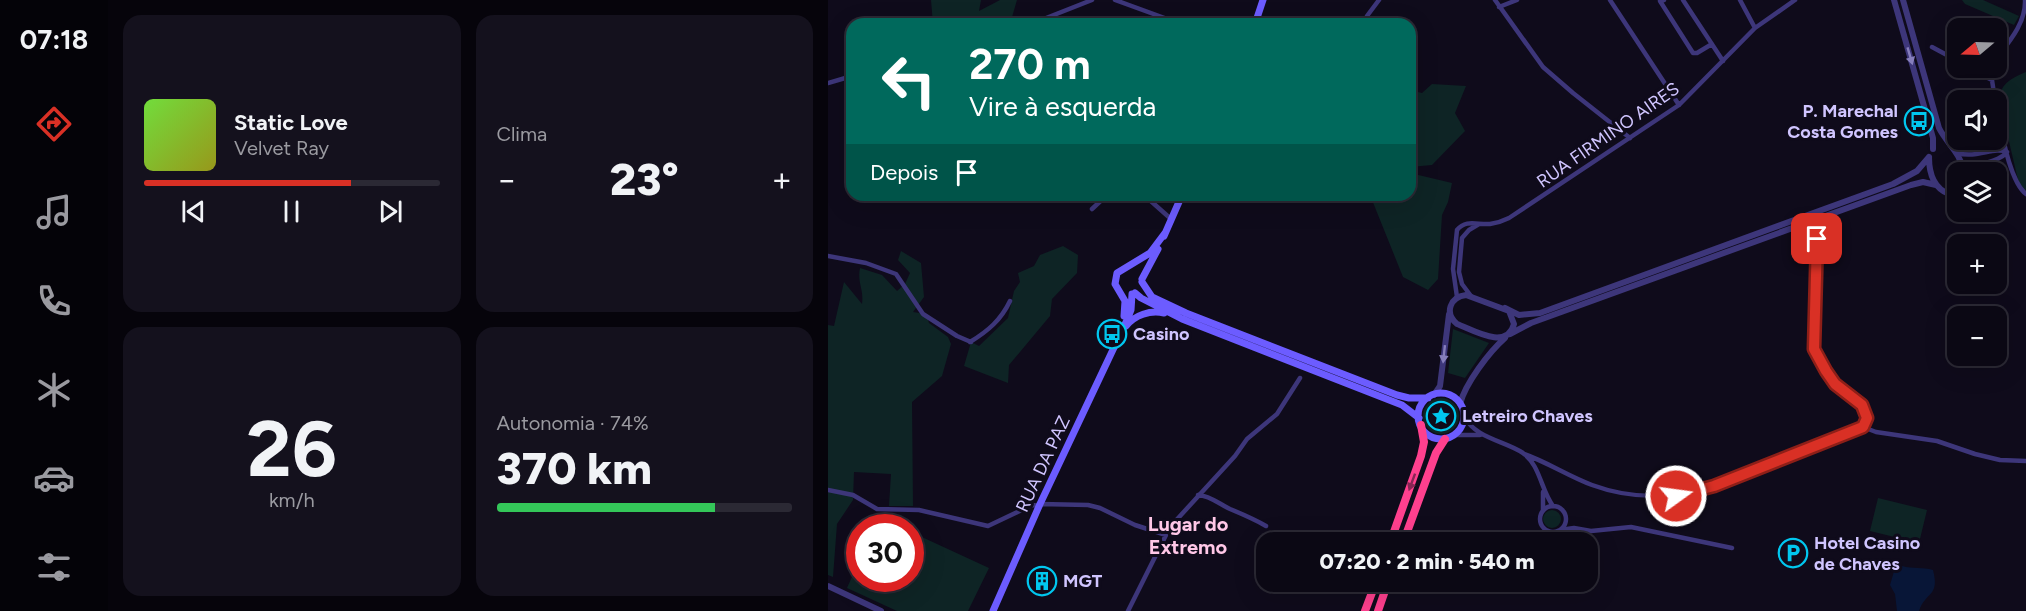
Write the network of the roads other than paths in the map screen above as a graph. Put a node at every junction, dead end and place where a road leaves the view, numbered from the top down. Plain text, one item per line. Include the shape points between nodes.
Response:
1 (1092, 0) edge
2 (1115, 0) edge
3 (1263, 0) edge
4 (1379, 0) edge
5 (1495, 0) edge
6 (1517, 0) edge
7 (1610, 0) edge
8 (1683, 0) edge
9 (1740, 0) edge
10 (1795, 0) edge
11 (1894, 0) edge
12 (1903, 0) edge
13 (2025, 0) edge
14 (1662, 1) edge
15 (1499, 7) junction
16 (1367, 16) dead end
17 (1046, 18) edge
18 (1164, 18) edge
19 (1257, 18) edge
20 (1755, 28) junction
21 (2007, 43) edge
22 (1712, 44) junction
23 (1932, 47) dead end
24 (1947, 56) edge
25 (1723, 61) junction
26 (846, 78) edge
27 (1988, 78) edge
28 (1992, 80) joint
29 (828, 83) edge
30 (1994, 90) edge
31 (1678, 105) junction
32 (1630, 138) junction
33 (1947, 142) edge
34 (1947, 144) edge
35 (1933, 148) junction
36 (1954, 150) edge
37 (1993, 151) joint
38 (2007, 152) junction
39 (1957, 153) junction
40 (1929, 157) junction
41 (1995, 159) junction
42 (1961, 162) edge
43 (1986, 162) edge
44 (2011, 167) junction
45 (1936, 185) junction
46 (1947, 193) edge
47 (2026, 194) edge
48 (1101, 201) edge
49 (1151, 201) edge
50 (1179, 201) edge
51 (1092, 209) dead end
52 (1171, 219) junction
53 (1479, 224) junction
54 (1165, 233) junction
55 (1817, 239) dead end
56 (828, 256) edge
57 (1129, 267) junction
58 (1142, 280) junction
59 (1122, 293) junction
60 (1133, 294) junction
61 (1471, 296) junction
62 (1457, 297) junction
63 (1010, 301) dead end
64 (1505, 309) junction
65 (1449, 311) junction
66 (1174, 315) junction
67 (1122, 330) junction
68 (1508, 335) junction
69 (1300, 378) dead end
70 (1431, 396) junction
71 (1460, 404) junction
72 (1464, 416) junction
73 (1420, 422) junction
74 (1863, 427) junction
75 (1454, 435) junction
76 (1482, 435) junction
77 (1445, 439) junction
78 (1524, 454) junction
79 (2026, 461) edge
80 (1543, 489) junction
81 (828, 490) edge
82 (1198, 495) junction
83 (1564, 502) dead end
84 (1040, 505) junction
85 (1553, 506) junction
86 (1560, 508) junction
87 (1543, 510) junction
88 (1565, 516) junction
89 (1266, 526) dead end
90 (1574, 528) junction
91 (1560, 530) junction
92 (1394, 532) edge
93 (1407, 532) edge
94 (1166, 535) junction
95 (1732, 548) dead end
96 (828, 586) edge
97 (1372, 592) edge
98 (1385, 592) edge
99 (882, 611) edge
100 (993, 611) edge
101 (1128, 611) edge
102 (1365, 611) edge
103 (1378, 611) edge

1 - 17 street
2 - 18 street
3 - 19 main road
4 - 16 street
5 - 15 street
6 - 15 street
7 - 31 street
8 - 22 street
9 - 20 street
10 - 20 street, RUA FIRMINO AIRES
11 -> 35 street
12 - 33 street via 1939,128
13 - 21 street via 2021,22
14 - 22 street via 1693,53
15 - 32 street via 1543,67
20 - 25 street, RUA FIRMINO AIRES
22 - 25 street
23 - 24 street
25 - 31 street, RUA FIRMINO AIRES
26 - 29 street
27 - 28 street
28 - 30 street
31 - 32 street, RUA FIRMINO AIRES
32 - 53 street, RUA FIRMINO AIRES via 1509,218
34 - 35 street
35 - 40 street
36 - 39 street
37 - 38 street
37 - 39 street via 1975,156
38 - 41 street
38 - 44 street
39 - 42 street
40 - 45 street
40 - 64 street via 1908,177 1893,184 1544,311 1520,315
41 - 43 street
41 - 44 street
44 - 47 street via 2017,184
45 - 46 street
45 - 68 street via 1911,184 1531,323
48 - 51 street
49 - 52 street
50 - 52 main road
52 - 54 main road
53 - 61 street via 1464,235 1459,262 1460,278
53 - 62 street, RUA FIRMINO AIRES via 1467,222 1457,230 1453,269
54 - 57 main road via 1150,253
54 - 58 main road
55 - 74 street via 1814,349 1835,384 1862,405 1867,418
56 - 63 street via 896,274 923,314 971,342 1000,319
57 - 58 main road via 1138,271
57 - 59 main road via 1115,276 1116,288
58 - 60 main road
58 - 70 main road via 1152,297 1186,313 1396,395 1419,399
59 - 60 main road
59 - 67 main road via 1126,308
60 - 66 main road
60 - 67 main road
61 - 62 street
61 - 64 street
62 - 65 street
64 - 68 street via 1514,319
65 - 68 street via 1456,324 1496,338
65 -> 70 street via 1440,386
66 - 67 main road via 1143,314
66 - 73 main road via 1402,405
67 - 84 main road, RUA DA PAZ
68 - 71 street via 1490,354
69 - 82 street via 1277,414 1247,439
70 - 71 main road via 1447,394
70 - 73 main road via 1420,409
71 - 72 main road
72 - 75 main road
72 - 76 street
73 - 77 main road via 1429,435
73 -> 92 highway via 1424,442 1421,456
74 - 78 street via 1714,486 1658,497 1638,497 1591,484
74 - 79 street via 1937,441 2001,460
75 - 76 street
75 - 77 main road
76 - 78 street
77 - 93 highway via 1436,453
78 - 80 street
80 - 85 street
80 - 87 street
81 - 84 street via 853,495 877,509 919,510 988,526
82 - 89 street
82 - 94 street
83 - 86 street
84 - 94 street via 1088,505
84 - 100 main road, RUA DA PAZ
85 - 86 street
85 - 87 street
86 - 88 street
87 - 91 street via 1540,518 1544,528 1551,532
88 - 90 street
88 - 91 street
90 - 91 street
90 - 95 street via 1591,531 1631,526
94 - 101 street
96 - 99 street
97 - 102 highway
98 - 103 highway

